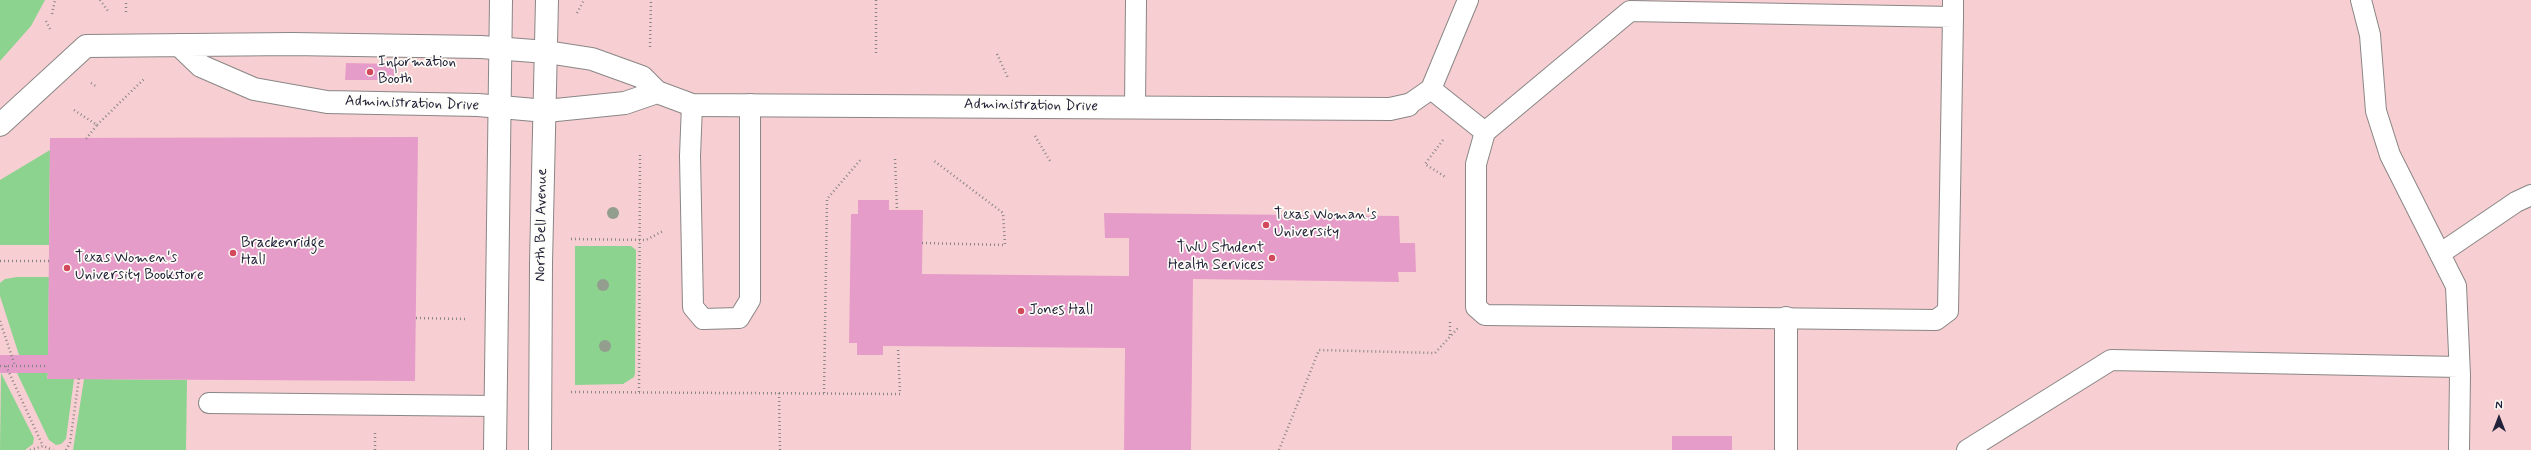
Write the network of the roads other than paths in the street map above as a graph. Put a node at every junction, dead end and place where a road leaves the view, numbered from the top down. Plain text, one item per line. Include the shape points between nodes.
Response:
1 (501, 0) edge
2 (547, 0) edge
3 (1136, 0) edge
4 (1468, 0) edge
5 (2361, 0) edge
6 (1953, 8) edge
7 (179, 45) junction
8 (501, 48) junction
9 (547, 52) junction
10 (1431, 89) junction
11 (657, 92) junction
12 (750, 104) junction
13 (692, 106) junction
14 (1408, 106) joint
15 (499, 107) junction
16 (1135, 107) junction
17 (546, 111) junction
18 (0, 126) edge
19 (1485, 132) junction
20 (2531, 195) edge
21 (2441, 253) junction
22 (1786, 318) junction
23 (2459, 367) junction
24 (209, 403) dead end
25 (496, 406) junction
26 (495, 450) edge
27 (540, 450) edge
28 (1786, 450) edge
29 (1966, 450) edge
30 (2459, 450) edge

1 - 8 street
2 - 9 street, North Bell Avenue
3 - 16 lane
4 - 10 lane
5 - 21 lane via 2370,35 2376,111 2390,155
6 - 19 lane via 1630,11
6 - 22 lane via 1948,312 1936,320
7 - 8 street, Administration Drive via 292,44
7 - 15 street, Administration Drive via 201,66 254,89 327,102
7 - 18 street, Administration Drive via 86,46
8 - 9 street, Administration Drive
8 - 15 street
9 - 11 street, Administration Drive via 592,59 642,77
9 - 17 street, North Bell Avenue
10 - 14 lane
10 - 19 lane
11 - 13 street, Administration Drive
11 - 17 street, Administration Drive via 625,103
12 - 13 street, Administration Drive
12 - 13 lane via 750,300 739,318 703,319 693,307 690,178
12 - 16 street, Administration Drive
14 - 16 street, Administration Drive via 1390,109
15 - 17 street, Administration Drive
15 - 25 street
17 - 27 street, North Bell Avenue via 541,263
19 - 22 lane via 1476,164 1476,307 1484,315
20 - 21 lane via 2516,202
21 - 23 lane via 2456,286
22 - 28 street
23 - 29 lane via 2112,360
23 - 30 lane
24 - 25 lane
25 - 26 street

